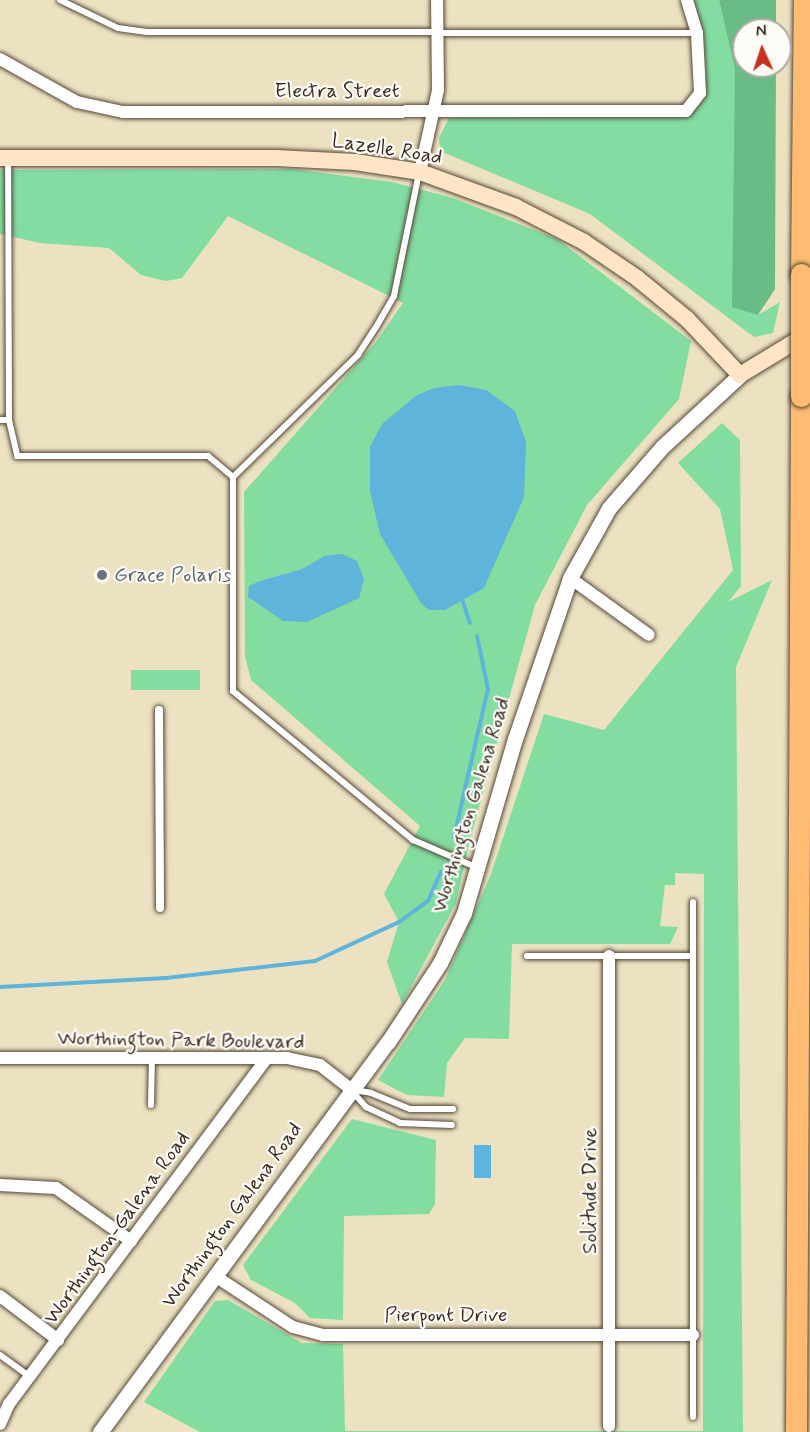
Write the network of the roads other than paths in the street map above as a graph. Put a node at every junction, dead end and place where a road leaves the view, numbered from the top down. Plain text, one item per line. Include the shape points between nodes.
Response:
1 (60, 0) edge
2 (437, 0) edge
3 (687, 0) edge
4 (803, 0) edge
5 (440, 32) junction
6 (698, 33) junction
7 (0, 59) edge
8 (435, 109) junction
9 (4, 158) edge
10 (420, 172) junction
11 (810, 333) edge
12 (740, 375) junction
13 (0, 420) edge
14 (9, 420) junction
15 (233, 477) junction
16 (570, 578) junction
17 (649, 635) dead end
18 (159, 710) dead end
19 (478, 868) junction
20 (693, 902) dead end
21 (160, 908) dead end
22 (527, 956) dead end
23 (609, 956) junction
24 (693, 956) junction
25 (152, 1057) junction
26 (0, 1058) edge
27 (267, 1058) junction
28 (352, 1090) junction
29 (151, 1105) dead end
30 (453, 1109) dead end
31 (452, 1125) dead end
32 (0, 1185) edge
33 (131, 1241) junction
34 (215, 1276) junction
35 (0, 1296) edge
36 (609, 1335) junction
37 (693, 1335) junction
38 (58, 1340) junction
39 (0, 1355) edge
40 (30, 1377) junction
41 (693, 1417) dead end
42 (0, 1424) edge
43 (609, 1426) dead end
44 (100, 1432) edge
45 (796, 1432) edge

1 - 5 lane via 117,28 147,32
2 - 5 street
3 - 6 street
4 - 45 highway, bridge
5 - 6 lane
5 - 8 street
6 - 8 street, Electra Street via 700,93 686,111
7 - 8 street, Electra Street via 77,102 123,112
8 - 10 street
9 - 10 main road, Lazelle Road via 276,158 355,162
9 - 14 lane
10 - 12 main road, Lazelle Road via 516,207 584,242 679,312
10 - 15 lane via 394,296 376,327 358,355
11 - 12 main road, Worthington Galena Road
12 - 16 street, Worthington Galena Road via 695,414 609,508
13 - 14 lane
14 - 15 lane via 17,456 208,456
15 - 19 lane via 233,691 413,840
16 - 17 street
16 - 19 street, Worthington Galena Road via 514,739
18 - 21 street
19 - 28 street, Worthington Galena Road via 464,913 440,963
20 - 24 lane
22 - 23 lane
23 - 24 lane
23 - 36 street, Solitude Drive
24 - 37 lane
25 - 26 street, Worthington Park Boulevard
25 - 27 street, Worthington Park Boulevard
25 - 29 lane
27 - 28 street, Worthington Park Boulevard via 320,1065
27 - 33 street, Worthington-Galena Road
28 - 30 lane via 371,1093 410,1109
28 - 31 lane via 366,1107 400,1123
28 - 34 street, Worthington Galena Road
32 - 33 street via 56,1188
33 - 38 street, Worthington-Galena Road
34 - 36 street, Pierpont Drive via 292,1327 323,1335
34 - 44 street, Worthington Galena Road
35 - 38 street
36 - 37 street, Pierpont Drive
36 - 43 street, Solitude Drive
37 - 41 lane
38 - 40 street, Worthington-Galena Road
39 - 40 lane
40 - 42 street, Worthington-Galena Road

